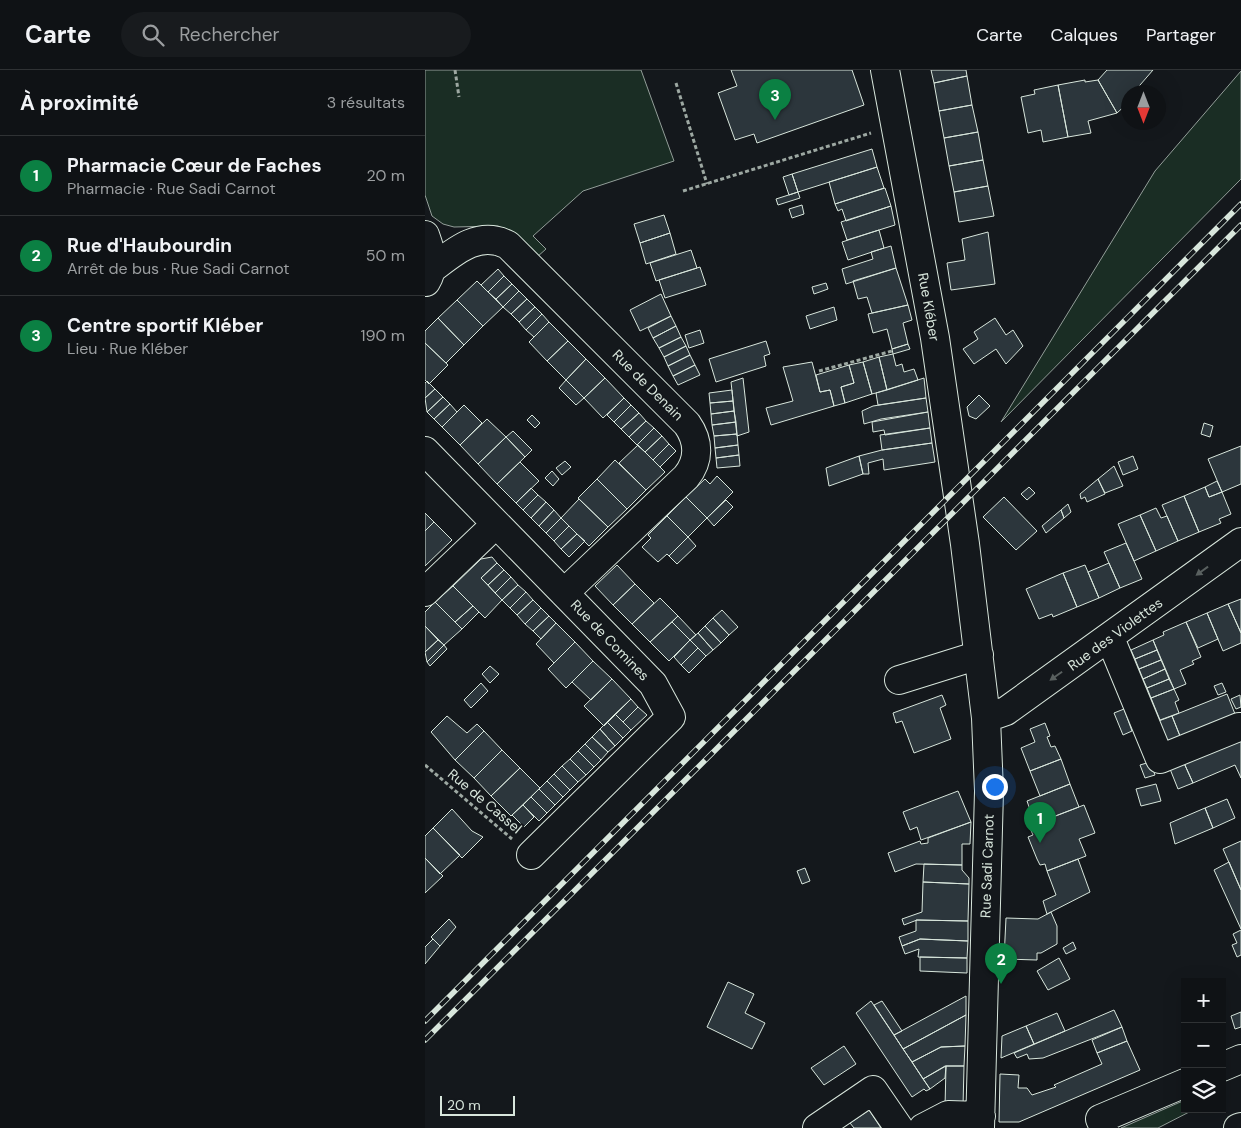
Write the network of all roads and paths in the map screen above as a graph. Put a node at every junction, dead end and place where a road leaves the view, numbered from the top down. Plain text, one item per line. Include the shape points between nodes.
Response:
1 (455, 70) edge
2 (885, 70) edge
3 (676, 84) dead end
4 (459, 97) dead end
5 (896, 125) junction
6 (707, 184) junction
7 (683, 191) dead end
8 (425, 235) edge
9 (429, 275) edge
10 (892, 351) dead end
11 (819, 371) dead end
12 (425, 451) edge
13 (496, 524) junction
14 (1241, 542) edge
15 (965, 544) joint
16 (425, 592) edge
17 (564, 594) junction
18 (1110, 638) junction
19 (979, 655) junction
20 (899, 680) dead end
21 (986, 718) junction
22 (1239, 727) dead end
23 (425, 765) edge
24 (531, 855) joint
25 (1241, 1059) edge
26 (1226, 1065) edge
27 (1181, 1085) edge
28 (980, 1122) edge
29 (817, 1128) edge
30 (899, 1128) edge
31 (923, 1128) edge
32 (1104, 1128) edge

1 - 4 path
2 - 5 street, Rue Kléber
3 - 6 path
5 - 6 path
5 - 15 street, Rue Kléber via 935,338
6 - 7 path
8 - 9 street via 432,258
9 - 17 street, Rue de Denain via 464,245 493,240 508,244 687,424 695,439 696,461 686,477
10 - 11 path
12 - 13 street, Rue de Comines
13 - 16 street
13 - 17 street, Rue de Comines
14 -> 18 street, Rue des Violettes
15 - 19 street, Rue Sadi Carnot
17 - 24 street, Rue de Comines via 653,684 671,717
18 -> 21 street, Rue des Violettes via 1006,711
18 - 22 street via 1160,759
19 - 20 street
19 - 21 street, Rue Sadi Carnot
21 - 28 street, Rue Sadi Carnot via 989,792
23 - 24 path, Rue de Cassel
25 - 26 street
27 - 32 street via 1100,1120
28 - 31 street via 948,1115
29 - 30 street via 873,1090

